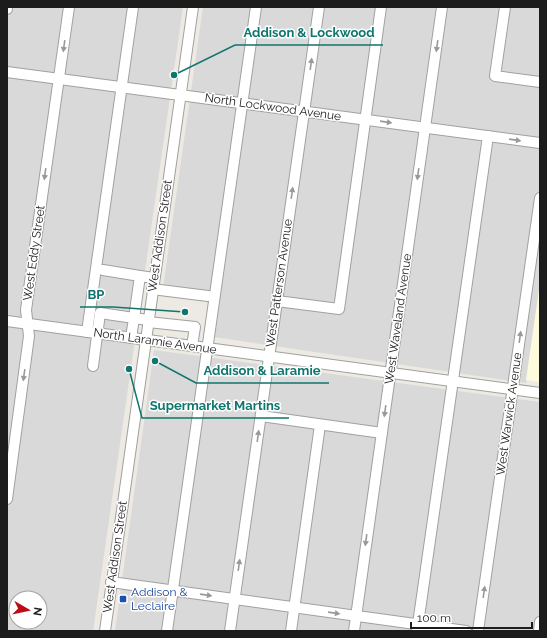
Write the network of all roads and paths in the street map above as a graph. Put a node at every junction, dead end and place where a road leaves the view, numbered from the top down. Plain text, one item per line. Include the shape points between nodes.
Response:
1 (69, 7) edge
2 (133, 7) edge
3 (193, 7) edge
4 (256, 7) edge
5 (319, 7) edge
6 (381, 7) edge
7 (442, 7) edge
8 (505, 7) edge
9 (7, 72) edge
10 (59, 79) junction
11 (540, 82) edge
12 (122, 87) junction
13 (181, 95) junction
14 (243, 103) junction
15 (304, 111) junction
16 (365, 120) junction
17 (425, 128) junction
18 (488, 136) junction
19 (540, 143) edge
20 (540, 198) edge
21 (103, 270) dead end
22 (140, 276) junction
23 (154, 278) junction
24 (152, 288) junction
25 (208, 296) dead end
26 (277, 301) junction
27 (134, 318) junction
28 (7, 321) edge
29 (148, 321) junction
30 (28, 324) junction
31 (92, 333) junction
32 (130, 338) junction
33 (145, 340) junction
34 (192, 346) junction
35 (206, 348) junction
36 (269, 356) junction
37 (93, 366) dead end
38 (390, 373) junction
39 (453, 381) junction
40 (513, 389) junction
41 (540, 393) edge
42 (261, 416) junction
43 (320, 424) junction
44 (382, 433) junction
45 (7, 499) edge
46 (111, 582) junction
47 (172, 591) junction
48 (235, 599) junction
49 (294, 607) junction
50 (356, 616) junction
51 (540, 622) edge
52 (417, 628) edge
53 (105, 631) edge
54 (167, 631) edge
55 (230, 631) edge
56 (291, 631) edge
57 (354, 631) edge
58 (466, 631) edge
59 (478, 631) edge
60 (539, 631) edge

1 -> 10 street, West Eddy Street
2 - 12 street
3 - 13 street, West Addison Street
4 - 14 street
15 -> 5 street, West Patterson Avenue
6 - 16 street
7 -> 17 street, West Waveland Avenue
8 - 11 street via 495,76
9 - 10 street, North Lockwood Avenue
10 - 12 street, North Lockwood Avenue
10 -> 30 street, West Eddy Street via 26,310
12 - 13 street, North Lockwood Avenue
12 - 31 street
13 - 14 street, North Lockwood Avenue
13 - 23 street, West Addison Street
14 - 15 street, North Lockwood Avenue
14 - 35 street
15 - 16 street, North Lockwood Avenue
26 -> 15 street, West Patterson Avenue
16 -> 17 street, North Lockwood Avenue
16 - 26 street via 340,309
17 - 18 street, North Lockwood Avenue
17 -> 38 street, West Waveland Avenue
18 -> 19 street, North Lockwood Avenue
18 - 39 street
40 -> 20 street, West Warwick Avenue
21 - 22 street
22 - 23 street
22 - 27 street
23 - 24 street, West Addison Street
24 - 25 street
24 - 29 street, West Addison Street
26 - 36 street, West Patterson Avenue
27 - 29 street
27 - 31 street via 100,313
27 - 32 street
28 - 30 street, North Laramie Avenue
29 - 33 street, West Addison Street
29 - 34 street via 195,327
30 - 31 street, North Laramie Avenue
30 -> 45 street, West Eddy Street via 29,336
31 - 32 street, North Laramie Avenue
31 - 37 street
32 - 33 street, North Laramie Avenue
33 - 34 street, North Laramie Avenue
33 - 46 street, West Addison Street
34 - 35 street, North Laramie Avenue
35 - 36 street, North Laramie Avenue
35 - 47 street
36 - 38 street, North Laramie Avenue
36 - 42 street, West Patterson Avenue
38 - 39 street, North Laramie Avenue
38 -> 44 street, West Waveland Avenue
39 - 40 street, North Laramie Avenue
39 - 52 street
40 - 41 street, North Laramie Avenue
59 -> 40 street, West Warwick Avenue
42 - 43 street
48 -> 42 street, West Patterson Avenue
43 - 44 street
43 - 49 street
44 -> 50 street, West Waveland Avenue
46 - 47 street
46 - 53 street, West Addison Street
47 -> 48 street
47 - 54 street
48 - 49 street
48 - 55 street, West Patterson Avenue
49 -> 50 street
49 - 56 street
50 - 52 street
50 - 57 street, West Waveland Avenue
51 - 60 street
52 - 58 street

